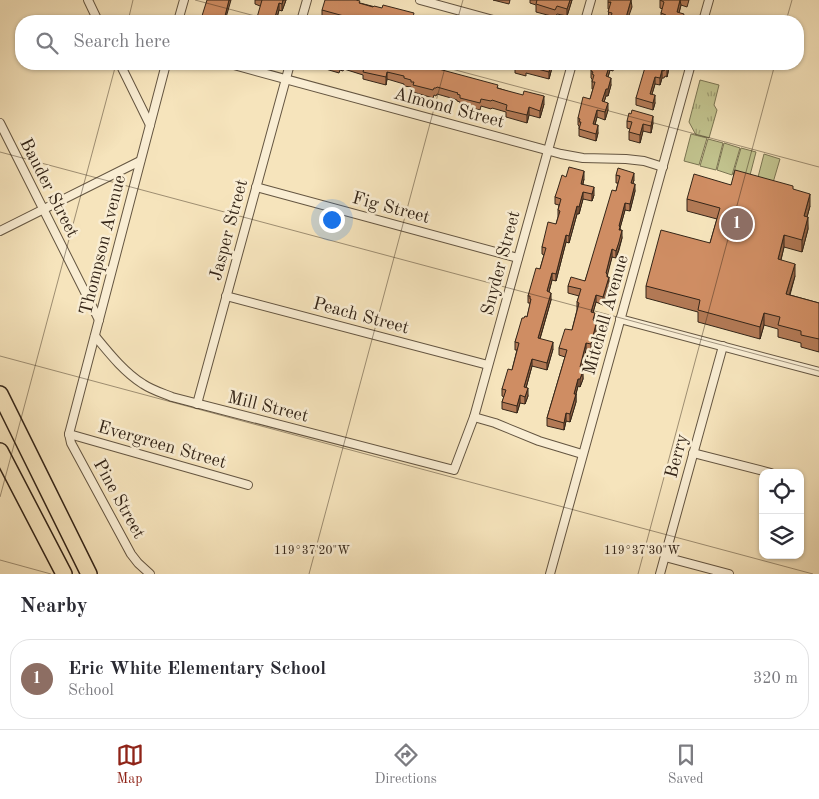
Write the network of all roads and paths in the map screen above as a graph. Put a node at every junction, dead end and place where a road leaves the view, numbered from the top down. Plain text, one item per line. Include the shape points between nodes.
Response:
1 (88, 0) edge
2 (184, 0) edge
3 (307, 0) edge
4 (420, 0) edge
5 (591, 0) edge
6 (709, 0) edge
7 (95, 15) edge
8 (180, 15) edge
9 (303, 15) edge
10 (475, 15) edge
11 (587, 15) edge
12 (705, 15) edge
13 (123, 70) edge
14 (164, 70) edge
15 (252, 70) edge
16 (288, 70) edge
17 (570, 70) edge
18 (689, 70) edge
19 (285, 79) junction
20 (0, 123) edge
21 (150, 125) junction
22 (548, 150) junction
23 (140, 161) junction
24 (663, 166) junction
25 (256, 187) junction
26 (42, 209) junction
27 (0, 231) edge
28 (518, 258) junction
29 (226, 296) junction
30 (620, 319) junction
31 (99, 320) junction
32 (95, 336) junction
33 (723, 346) junction
34 (488, 365) junction
35 (819, 372) edge
36 (0, 394) edge
37 (196, 404) junction
38 (474, 417) junction
39 (69, 434) junction
40 (0, 451) edge
41 (694, 453) junction
42 (582, 454) junction
43 (454, 470) joint
44 (759, 470) edge
45 (248, 485) dead end
46 (665, 557) junction
47 (64, 574) edge
48 (89, 574) edge
49 (150, 574) edge
50 (550, 574) edge
51 (660, 574) edge
52 (729, 574) edge

1 - 7 street
2 - 8 street
3 - 9 street
4 - 10 street
5 - 11 street
6 - 12 street
13 - 21 street
14 - 21 street, Thompson Avenue
15 - 19 street, Almond Street
16 - 19 street, Jasper Street
17 - 22 street, Snyder Street
18 - 24 street, Mitchell Avenue
19 - 22 street, Almond Street
19 - 25 street, Jasper Street
20 - 26 street, Bauder Street
21 - 23 street, Thompson Avenue
22 - 24 street, Almond Street via 583,158 626,159
22 - 28 street, Snyder Street
23 - 26 street
23 - 31 street, Thompson Avenue
24 - 30 street, Mitchell Avenue
25 - 28 street, Fig Street
25 - 29 street, Jasper Street
26 - 27 street
26 - 31 street, Bauder Street
28 - 34 street, Snyder Street
29 - 34 street, Peach Street
29 - 37 street, Jasper Street
30 - 33 street
30 - 42 street, Mitchell Avenue
31 - 32 street, Thompson Avenue
32 - 37 street, Mill Street via 143,384
32 - 39 street, Thompson Avenue
33 - 35 street
33 - 41 street, Berry
34 - 38 street, Snyder Street
36 - 48 highway
37 - 43 street, Mill Street
38 - 42 street
38 - 43 street, Snyder Street
39 - 45 street, Evergreen Street
39 - 49 street, Pine Street via 131,554
40 - 47 highway
41 - 44 street
41 - 46 street, Berry
42 - 50 street, Mitchell Avenue
46 - 51 street, Berry
46 - 52 street

